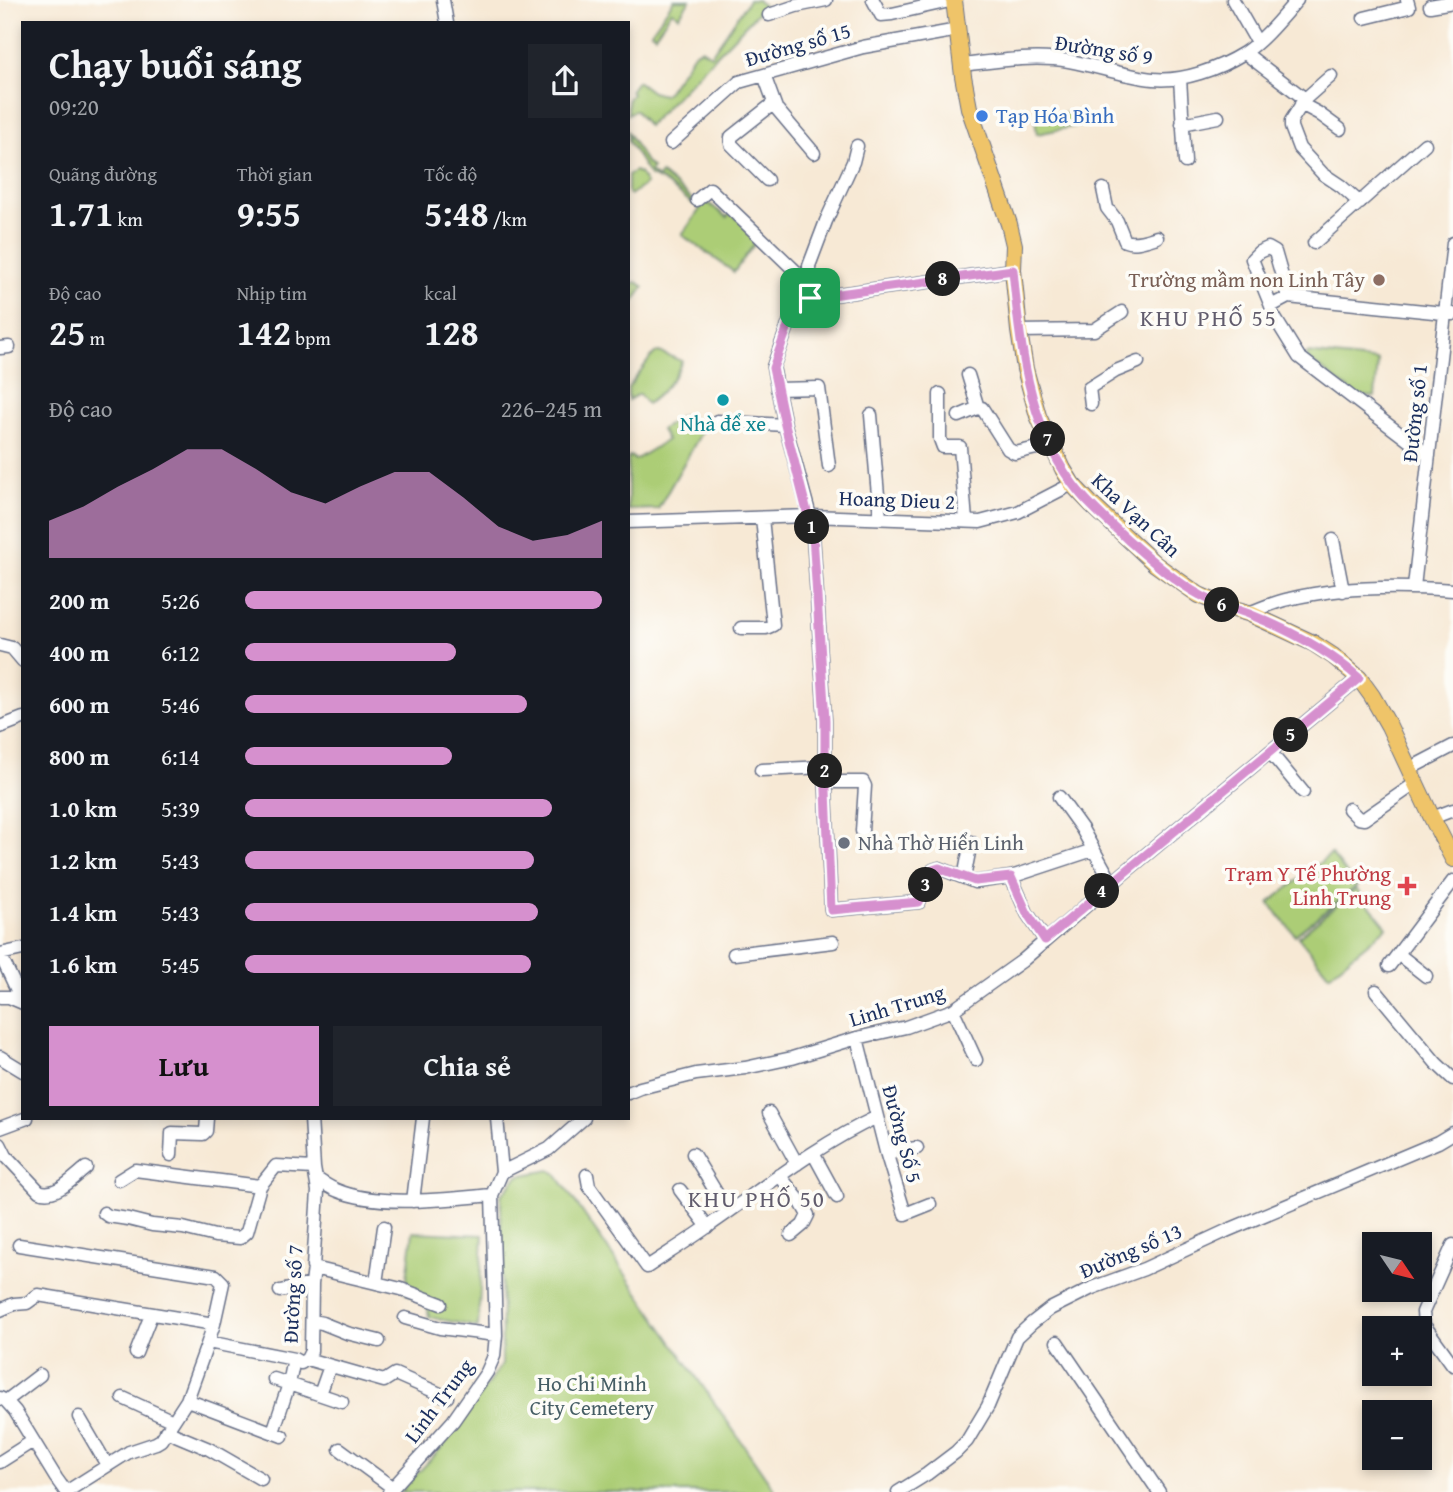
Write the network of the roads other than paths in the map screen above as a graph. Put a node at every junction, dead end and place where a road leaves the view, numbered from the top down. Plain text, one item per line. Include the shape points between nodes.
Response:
1 (443, 0) edge
2 (826, 0) edge
3 (873, 0) edge
4 (954, 0) edge
5 (1233, 0) edge
6 (1297, 0) edge
7 (1453, 2) edge
8 (1408, 4) edge
9 (1430, 6) dead end
10 (769, 15) dead end
11 (1364, 18) dead end
12 (447, 21) edge
13 (958, 30) junction
14 (1258, 42) junction
15 (1244, 53) junction
16 (962, 65) junction
17 (764, 75) junction
18 (1331, 76) dead end
19 (1181, 78) junction
20 (1303, 102) junction
21 (774, 103) junction
22 (1218, 117) dead end
23 (1182, 124) junction
24 (1340, 129) dead end
25 (671, 143) dead end
26 (1425, 144) dead end
27 (857, 146) dead end
28 (814, 152) dead end
29 (1185, 162) dead end
30 (767, 180) dead end
31 (1103, 189) dead end
32 (697, 200) dead end
33 (1360, 203) junction
34 (1157, 237) dead end
35 (1314, 243) dead end
36 (1453, 249) edge
37 (1013, 270) junction
38 (810, 291) junction
39 (1288, 297) junction
40 (1271, 306) junction
41 (1122, 312) dead end
42 (1449, 313) edge
43 (1019, 331) junction
44 (1138, 362) dead end
45 (968, 375) dead end
46 (778, 389) junction
47 (940, 394) dead end
48 (1091, 404) dead end
49 (978, 408) junction
50 (871, 415) dead end
51 (959, 416) dead end
52 (717, 421) dead end
53 (785, 425) junction
54 (1051, 445) junction
55 (1429, 456) junction
56 (829, 466) dead end
57 (1072, 484) junction
58 (810, 516) junction
59 (762, 518) junction
60 (880, 518) junction
61 (630, 522) edge
62 (966, 522) junction
63 (1333, 540) dead end
64 (1414, 587) junction
65 (1453, 590) edge
66 (1343, 591) junction
67 (1248, 614) junction
68 (740, 628) dead end
69 (0, 645) edge
70 (21, 659) edge
71 (1359, 678) junction
72 (21, 720) edge
73 (0, 727) edge
74 (1453, 746) edge
75 (1270, 752) junction
76 (825, 767) junction
77 (761, 770) dead end
78 (1413, 776) junction
79 (825, 782) junction
80 (1303, 792) dead end
81 (1059, 797) dead end
82 (1349, 809) dead end
83 (1453, 810) edge
84 (1432, 818) junction
85 (862, 831) dead end
86 (971, 842) dead end
87 (1093, 850) junction
88 (1453, 859) edge
89 (1011, 877) junction
90 (964, 878) junction
91 (1453, 881) edge
92 (1112, 883) junction
93 (1045, 940) junction
94 (833, 942) dead end
95 (21, 949) edge
96 (0, 954) edge
97 (734, 954) dead end
98 (1398, 954) junction
99 (1389, 966) dead end
100 (1426, 976) dead end
101 (1376, 991) dead end
102 (0, 997) edge
103 (21, 999) edge
104 (21, 1002) edge
105 (953, 1010) junction
106 (857, 1038) junction
107 (0, 1057) edge
108 (976, 1060) dead end
109 (21, 1071) edge
110 (1453, 1079) edge
111 (630, 1092) edge
112 (769, 1113) dead end
113 (877, 1117) junction
114 (22, 1120) edge
115 (207, 1120) edge
116 (311, 1120) edge
117 (423, 1120) edge
118 (497, 1120) edge
119 (582, 1120) edge
120 (0, 1128) edge
121 (1453, 1133) edge
122 (0, 1144) edge
123 (917, 1148) dead end
124 (886, 1152) junction
125 (813, 1153) junction
126 (693, 1154) dead end
127 (171, 1155) dead end
128 (797, 1164) junction
129 (86, 1168) dead end
130 (502, 1172) junction
131 (315, 1174) junction
132 (587, 1175) dead end
133 (779, 1175) junction
134 (119, 1180) dead end
135 (260, 1186) junction
136 (680, 1190) dead end
137 (492, 1195) junction
138 (837, 1197) dead end
139 (413, 1201) junction
140 (929, 1203) dead end
141 (728, 1212) junction
142 (104, 1213) dead end
143 (384, 1227) dead end
144 (708, 1227) junction
145 (791, 1235) dead end
146 (19, 1245) dead end
147 (1453, 1245) edge
148 (314, 1268) junction
149 (376, 1283) junction
150 (313, 1284) junction
151 (280, 1291) dead end
152 (441, 1304) dead end
153 (2, 1307) edge
154 (151, 1315) junction
155 (405, 1318) dead end
156 (312, 1321) junction
157 (214, 1324) junction
158 (496, 1335) junction
159 (379, 1341) dead end
160 (208, 1342) junction
161 (1057, 1342) dead end
162 (136, 1353) dead end
163 (300, 1359) junction
164 (330, 1366) junction
165 (1453, 1366) edge
166 (40, 1375) dead end
167 (274, 1379) dead end
168 (289, 1384) junction
169 (320, 1395) junction
170 (447, 1397) dead end
171 (122, 1398) dead end
172 (3, 1399) edge
173 (187, 1400) junction
174 (342, 1402) dead end
175 (79, 1417) dead end
176 (170, 1426) junction
177 (33, 1441) junction
178 (340, 1449) dead end
179 (0, 1462) edge
180 (107, 1465) junction
181 (261, 1479) dead end
182 (391, 1490) edge
183 (66, 1492) edge
184 (898, 1492) edge
185 (1159, 1492) edge

1 - 12 street
2 - 10 street
3 - 4 street via 881,15
4 - 13 main road, Kha Vạn Cân
5 - 14 street
6 - 14 street, Đường số 9
7 - 9 street
8 - 11 street
13 - 16 main road, Kha Vạn Cân
13 - 17 street, Đường số 15 via 863,47
14 - 15 street, Đường số 9
15 - 19 street, Đường số 9
15 - 20 street
16 - 19 street, Đường số 9 via 1017,59 1068,61 1153,79
16 - 37 main road, Kha Vạn Cân via 969,108 1014,245
17 - 21 street
17 - 25 street, Đường số 15 via 739,82
18 - 20 street
19 - 23 street
20 - 24 street
20 - 33 street via 1291,121 1299,148
21 - 28 street
21 - 30 street via 731,137 731,144
22 - 23 street
23 - 29 street
26 - 33 street
27 - 38 street via 809,266
31 - 34 street via 1107,208 1127,243
32 - 38 street via 710,189
33 - 35 street
36 - 42 street, Đường số 1
37 - 38 street
37 - 43 main road, Kha Vạn Cân
38 - 46 street via 793,312 782,339 773,368
39 - 40 street
39 - 40 street via 1275,252 1268,248 1259,251 1252,259
39 - 42 street
40 - 55 street via 1298,357
41 - 43 street via 1094,330
42 - 55 street, Đường số 1
43 - 54 main road, Kha Vạn Cân via 1038,416
44 - 48 street via 1089,388
45 - 49 street
46 - 53 street
46 - 56 street via 819,388
47 - 62 street via 943,447 960,447
49 - 51 street
49 - 54 street via 985,411 1012,452
50 - 60 street
52 - 53 street
53 - 58 street
54 - 57 main road, Kha Vạn Cân
55 - 64 street, Đường số 1
57 - 62 street, Hoang Dieu 2 via 1018,512
57 - 67 main road, Kha Vạn Cân via 1155,564 1199,595
58 - 59 street, Hoang Dieu 2
58 - 60 street, Hoang Dieu 2
58 - 76 street
59 - 61 street, Hoang Dieu 2
59 - 68 street via 773,625
60 - 62 street, Hoang Dieu 2
63 - 66 street
64 - 65 street
64 - 66 street
66 - 67 street via 1287,599
67 - 71 main road, Kha Vạn Cân via 1313,643
69 - 70 street via 12,648
71 - 75 street, Linh Trung
71 - 78 main road, Kha Vạn Cân
72 - 73 street
74 - 78 street
75 - 80 street
75 - 92 street, Linh Trung
76 - 77 street
76 - 79 street
78 - 82 street via 1364,819
78 - 84 main road, Kha Vạn Cân
79 - 85 street via 863,782
79 - 90 street via 831,910 919,902 933,870 939,868
81 - 87 street
83 - 84 street
84 - 88 main road, Kha Vạn Cân
86 - 90 street
87 - 89 street
87 - 92 street
89 - 90 street
89 - 93 street
91 - 98 street
92 - 93 street, Linh Trung
93 - 105 street, Linh Trung
94 - 97 street
95 - 96 street
96 - 103 street
98 - 99 street
98 - 100 street
101 - 110 street
102 - 104 street
105 - 106 street, Linh Trung
105 - 108 street
106 - 111 street, Linh Trung via 792,1058 696,1074
106 - 113 street, Đường Số 5
107 - 109 street
112 - 128 street
113 - 124 street, Đường Số 5
113 - 125 street
114 - 120 street
115 - 127 street via 203,1134 172,1133
116 - 131 street, Đường số 7
117 - 139 street
118 - 130 street
119 - 130 street via 549,1149
121 - 184 street, Đường số 13 via 1051,1309 1017,1337 988,1406 967,1441
122 - 129 street via 6,1156 44,1193 58,1190
123 - 124 street
124 - 140 street, Đường Số 5 via 905,1214
125 - 128 street
125 - 138 street
126 - 141 street
128 - 133 street
130 - 137 street, Linh Trung
131 - 135 street via 276,1166
131 - 139 street via 337,1190 357,1196
131 - 148 street, Đường số 7
132 - 144 street via 589,1186 647,1267
133 - 141 street
133 - 145 street via 808,1215
134 - 135 street via 135,1170
135 - 142 street via 247,1232 240,1238
136 - 144 street
137 - 139 street
137 - 158 street, Linh Trung
141 - 144 street
143 - 149 street
146 - 157 street via 216,1276 223,1283
147 - 165 street via 1423,1312 1424,1325
148 - 149 street
148 - 150 street, Đường số 7
149 - 152 street
150 - 151 street
150 - 156 street, Đường số 7
153 - 154 street via 27,1303 38,1295
154 - 157 street
154 - 162 street
155 - 158 street
156 - 159 street
156 - 163 street, Đường số 7 via 311,1351
157 - 160 street
158 - 182 street, Linh Trung via 487,1372 453,1421
160 - 163 street, Đường số 7
160 - 173 street
161 - 185 street
163 - 164 street
163 - 168 street
164 - 169 street
164 - 170 street via 384,1381 395,1374
166 - 172 street
167 - 168 street
168 - 169 street
168 - 173 street via 277,1434
169 - 174 street
171 - 176 street
172 - 177 street
173 - 176 street
175 - 180 street
176 - 180 street via 161,1440
176 - 181 street
177 - 179 street
177 - 183 street
178 - 182 street
180 - 183 street

